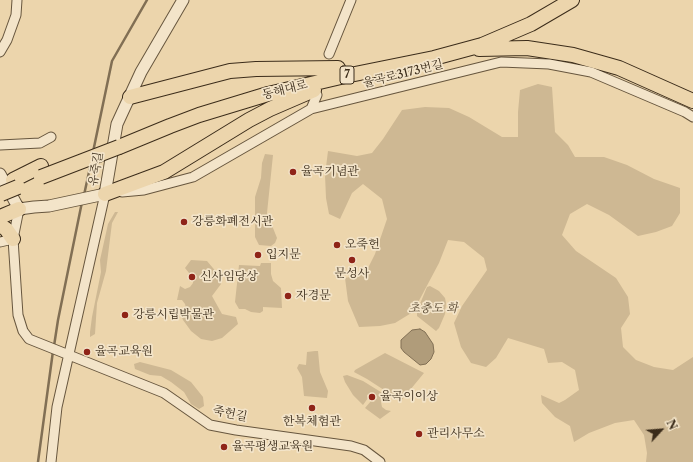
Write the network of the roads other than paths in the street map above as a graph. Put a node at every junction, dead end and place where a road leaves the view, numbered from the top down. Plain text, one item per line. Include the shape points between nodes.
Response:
1 (17, 0) edge
2 (183, 0) edge
3 (351, 0) edge
4 (556, 0) edge
5 (572, 0) edge
6 (467, 49) junction
7 (0, 52) edge
8 (329, 54) dead end
9 (338, 68) junction
10 (355, 74) junction
11 (317, 95) dead end
12 (130, 97) junction
13 (693, 101) edge
14 (311, 109) junction
15 (693, 117) edge
16 (51, 137) dead end
17 (119, 142) junction
18 (0, 144) edge
19 (0, 174) edge
20 (0, 191) edge
21 (105, 194) junction
22 (19, 209) junction
23 (0, 217) edge
24 (0, 225) edge
25 (6, 241) edge
26 (66, 354) junction
27 (51, 462) edge
28 (380, 462) edge

1 - 7 street via 16,15
2 - 12 street, 유죽길 via 141,72
3 - 8 street
4 - 9 main road, 동해대로 / 7 via 504,28 479,37 433,50
5 - 6 main road, 동해대로 / 7 via 531,24
6 - 10 main road, 동해대로 / 7
6 - 13 main road via 527,48 573,55 619,68
9 - 12 main road via 230,71
9 - 17 main road, 동해대로 / 7 via 246,92 197,108
10 - 17 main road, 동해대로 / 7 via 268,94
10 - 21 main road via 270,109 164,172
11 - 14 street
12 - 21 street, 유죽길 via 117,124
14 - 15 street, 율곡로3173번길 via 501,62 549,64 591,72
14 - 21 street, 율곡로3173번길 via 193,177 144,190
16 - 18 street via 40,144
17 - 20 main road, 동해대로 / 7, bridge
19 - 22 street
21 - 22 street via 49,206
21 - 26 street, 유죽길
22 - 23 main road
22 - 25 street
24 - 25 main road via 6,229
25 - 26 street, 죽헌길 via 23,331 29,339
26 - 27 street, 유죽길
26 - 28 street, 죽헌길 via 164,393 210,425 351,446 364,450

